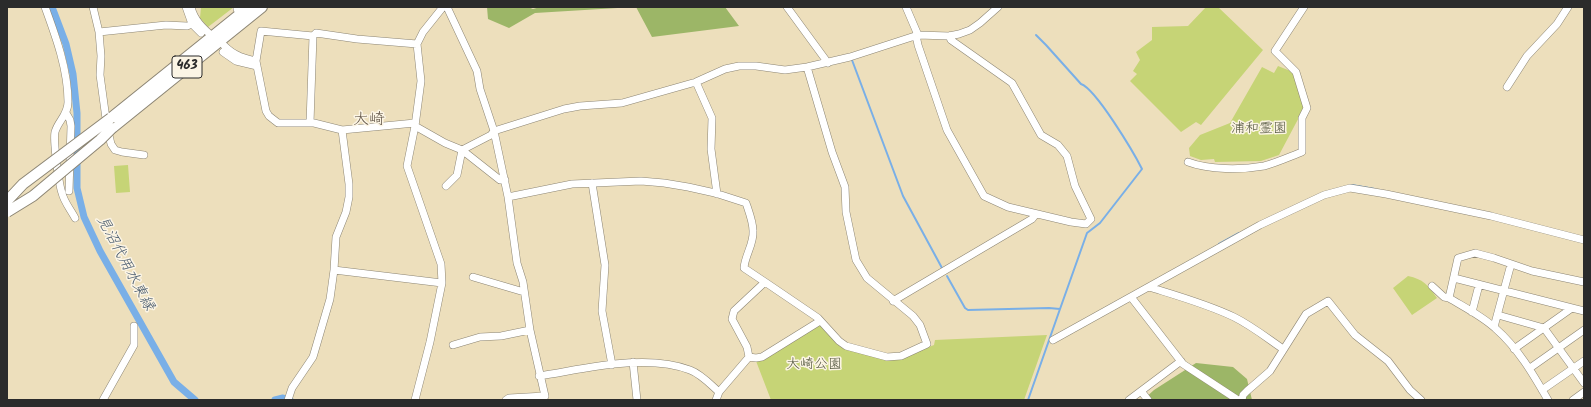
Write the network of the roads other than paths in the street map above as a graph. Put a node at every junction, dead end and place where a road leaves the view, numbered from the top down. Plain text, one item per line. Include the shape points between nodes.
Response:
1 (44, 7) edge
2 (93, 7) edge
3 (186, 7) edge
4 (191, 7) edge
5 (249, 7) edge
6 (262, 7) edge
7 (443, 7) edge
8 (447, 7) edge
9 (787, 7) edge
10 (906, 7) edge
11 (998, 7) edge
12 (1304, 7) edge
13 (1568, 7) edge
14 (192, 24) junction
15 (99, 32) junction
16 (201, 33) dead end
17 (917, 35) junction
18 (313, 36) junction
19 (949, 36) junction
20 (216, 38) junction
21 (417, 44) junction
22 (223, 52) dead end
23 (256, 63) junction
24 (828, 63) junction
25 (807, 67) junction
26 (696, 82) junction
27 (1508, 87) dead end
28 (66, 113) junction
29 (310, 123) junction
30 (110, 124) junction
31 (415, 125) junction
32 (342, 130) junction
33 (494, 131) junction
34 (462, 150) junction
35 (144, 155) dead end
36 (1188, 162) dead end
37 (70, 166) junction
38 (505, 180) junction
39 (592, 183) junction
40 (446, 186) dead end
41 (69, 191) dead end
42 (717, 194) junction
43 (508, 197) junction
44 (7, 202) edge
45 (7, 212) edge
46 (1036, 214) junction
47 (75, 218) dead end
48 (1584, 240) edge
49 (1510, 264) junction
50 (334, 270) junction
51 (473, 277) dead end
52 (1454, 278) junction
53 (765, 282) junction
54 (1584, 282) edge
55 (442, 283) junction
56 (1479, 285) junction
57 (1432, 286) dead end
58 (1149, 287) junction
59 (1504, 291) junction
60 (524, 292) junction
61 (1131, 296) junction
62 (1449, 298) junction
63 (893, 301) junction
64 (1572, 308) junction
65 (1584, 311) edge
66 (1472, 312) junction
67 (1498, 315) junction
68 (820, 320) junction
69 (134, 326) dead end
70 (1494, 327) junction
71 (1544, 328) junction
72 (530, 330) junction
73 (1584, 330) edge
74 (1054, 340) dead end
75 (453, 345) dead end
76 (1559, 348) junction
77 (1283, 349) junction
78 (1514, 349) junction
79 (749, 357) junction
80 (1181, 361) junction
81 (1584, 361) edge
82 (633, 362) junction
83 (612, 365) junction
84 (1530, 368) junction
85 (1574, 368) junction
86 (539, 376) junction
87 (1584, 383) edge
88 (1542, 390) junction
89 (1141, 391) junction
90 (719, 392) junction
91 (1584, 392) edge
92 (289, 397) edge
93 (546, 398) edge
94 (103, 400) edge
95 (415, 400) edge
96 (506, 400) edge
97 (637, 400) edge
98 (716, 400) edge
99 (1129, 400) edge
100 (1148, 400) edge
101 (1238, 400) edge
102 (1242, 400) edge
103 (1421, 400) edge
104 (1548, 400) edge
105 (1573, 400) edge

1 - 28 street via 65,75 68,101
2 - 15 street
3 - 14 street
4 - 20 street via 199,23
5 - 20 highway, 463
6 - 20 highway, 463
7 - 21 street
8 - 33 street via 477,71 480,89
9 - 24 street
10 - 17 street
11 - 19 street via 970,30
12 - 36 street via 1275,51 1296,72 1307,108 1302,118 1302,152 1264,166 1244,168 1209,168
13 - 27 street via 1557,24 1527,56
14 - 15 street
14 - 16 street
15 - 30 street via 100,75
17 - 19 street
17 - 24 street
17 - 46 street via 924,66 947,130 984,196
18 - 21 street via 316,33
18 - 23 street via 261,31
18 - 29 street
19 - 46 street via 951,40 1012,83 1041,135 1058,145 1066,156 1075,186 1091,219 1086,224
20 - 23 street via 234,54
20 - 30 highway, 463
21 - 31 street via 421,81
22 - 23 street via 236,61
23 - 29 street via 269,116 278,123
24 - 25 street
25 - 26 street via 785,70 739,66 725,69
25 - 63 street via 845,187 846,212 856,260 867,278
26 - 33 street via 622,103 564,108
26 - 42 street via 712,118 711,149
28 - 37 street via 71,126
28 - 47 street via 55,131 54,144 62,193
29 - 32 street
30 - 35 street via 111,144 115,150
30 - 37 street via 103,132 99,146 79,164
30 - 44 highway, 463, bridge via 23,184
30 - 45 highway, 463, bridge via 96,144 32,196
31 - 32 street
31 - 34 street
31 - 55 street via 407,166 441,264
32 - 50 street via 349,197 336,237
33 - 34 street
33 - 38 street
34 - 38 street via 500,180
34 - 40 street via 457,175
37 - 41 street
38 - 43 street
39 - 42 street via 664,183
39 - 43 street via 572,184
39 - 83 street via 605,265 602,311
42 - 53 street via 746,203 754,231 744,268
43 - 60 street via 517,263
46 - 63 street via 1032,219
48 - 58 street via 1491,216 1350,188 1324,195 1260,225
49 - 52 street via 1475,253 1458,258
49 - 54 street
49 - 59 street
50 - 55 street
50 - 92 street via 330,299 313,356
51 - 60 street
52 - 56 street
52 - 62 street
53 - 68 street
53 - 79 street via 734,311 732,316
55 - 95 street
56 - 59 street
56 - 66 street
57 - 62 street via 1444,297
58 - 61 street
58 - 77 street via 1212,307 1258,331
59 - 64 street
59 - 67 street
60 - 72 street
61 - 74 street
61 - 80 street
62 - 66 street
63 - 68 street via 913,316 920,325 927,344 901,356 887,357 846,346
64 - 65 street
64 - 71 street
66 - 70 street
67 - 70 street
67 - 71 street
68 - 79 street via 762,357
69 - 94 street via 134,345
70 - 78 street
71 - 76 street
71 - 78 street
72 - 75 street via 501,336 480,336
72 - 86 street
73 - 76 street
76 - 84 street
76 - 85 street
77 - 102 street via 1270,371 1243,394
77 - 103 street via 1306,314 1328,301 1355,336 1388,361
78 - 84 street
79 - 90 street
80 - 89 street
80 - 101 street
81 - 85 street
82 - 83 street
82 - 90 street via 657,363 690,370
82 - 97 street
83 - 86 street
84 - 88 street
85 - 87 street
85 - 88 street
86 - 93 street
88 - 104 street
89 - 99 street
89 - 100 street
90 - 98 street
91 - 105 street
93 - 96 street

